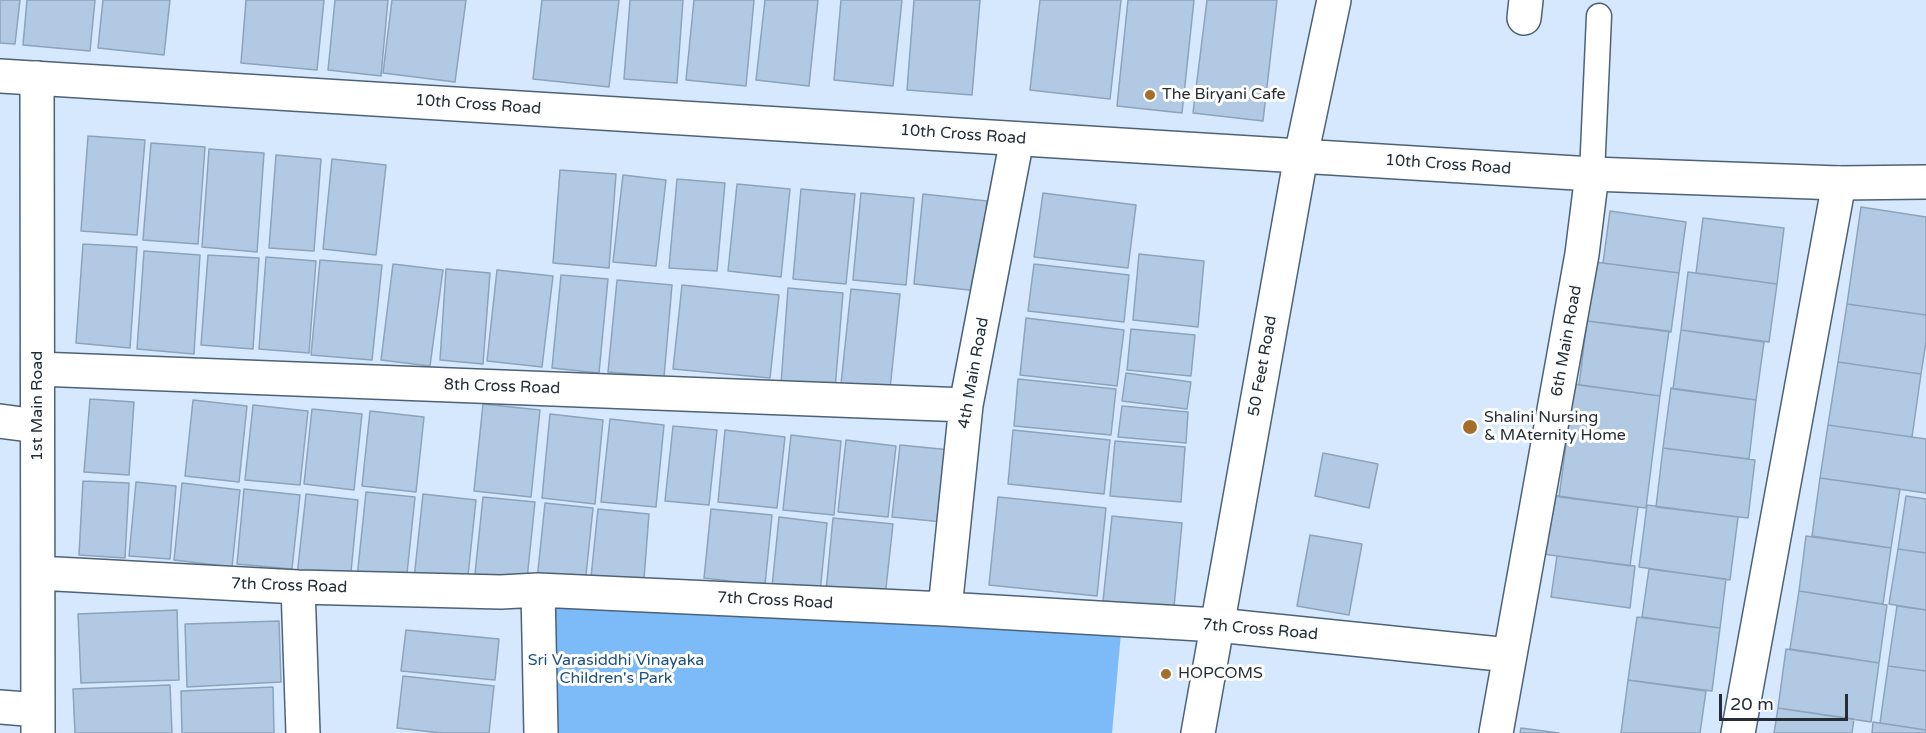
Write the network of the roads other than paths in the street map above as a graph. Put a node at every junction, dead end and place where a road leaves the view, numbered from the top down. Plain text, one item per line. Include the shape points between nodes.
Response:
1 (1334, 0) edge
2 (1599, 16) dead end
3 (0, 76) edge
4 (37, 78) junction
5 (1017, 139) junction
6 (1301, 156) junction
7 (1592, 174) junction
8 (1926, 182) edge
9 (1839, 183) junction
10 (38, 369) junction
11 (966, 405) junction
12 (0, 421) edge
13 (37, 426) junction
14 (38, 573) junction
15 (298, 588) junction
16 (538, 590) junction
17 (945, 609) junction
18 (1217, 625) junction
19 (1509, 655) junction
20 (0, 708) edge
21 (38, 721) edge
22 (303, 733) edge
23 (542, 733) edge
24 (1198, 733) edge
25 (1496, 733) edge
26 (1738, 733) edge

1 - 6 street, 50 Feet Road
2 - 7 lane, 6th Main Road
3 - 4 street, 10th Cross Road
4 - 5 street, 10th Cross Road
4 - 10 street, 1st Main Road
5 - 6 street, 10th Cross Road
5 - 11 street, 4th Main Road
6 - 7 street, 10th Cross Road
6 - 18 street, 50 Feet Road
7 - 9 street, 10th Cross Road
7 - 19 street, 6th Main Road via 1582,254
8 - 9 street, 10th Cross Road
9 - 26 street
10 - 11 street, 8th Cross Road
10 - 13 street, 1st Main Road
11 - 17 street, 4th Main Road
12 - 13 street
13 - 14 street, 1st Main Road
14 - 15 street, 7th Cross Road
14 - 21 street, 1st Main Road
15 - 16 street, 7th Cross Road
15 - 22 street
16 - 17 street, 7th Cross Road
16 - 23 street
17 - 18 street, 7th Cross Road
18 - 19 street, 7th Cross Road
18 - 24 street, 50 Feet Road
19 - 25 street, 6th Main Road
20 - 21 street

